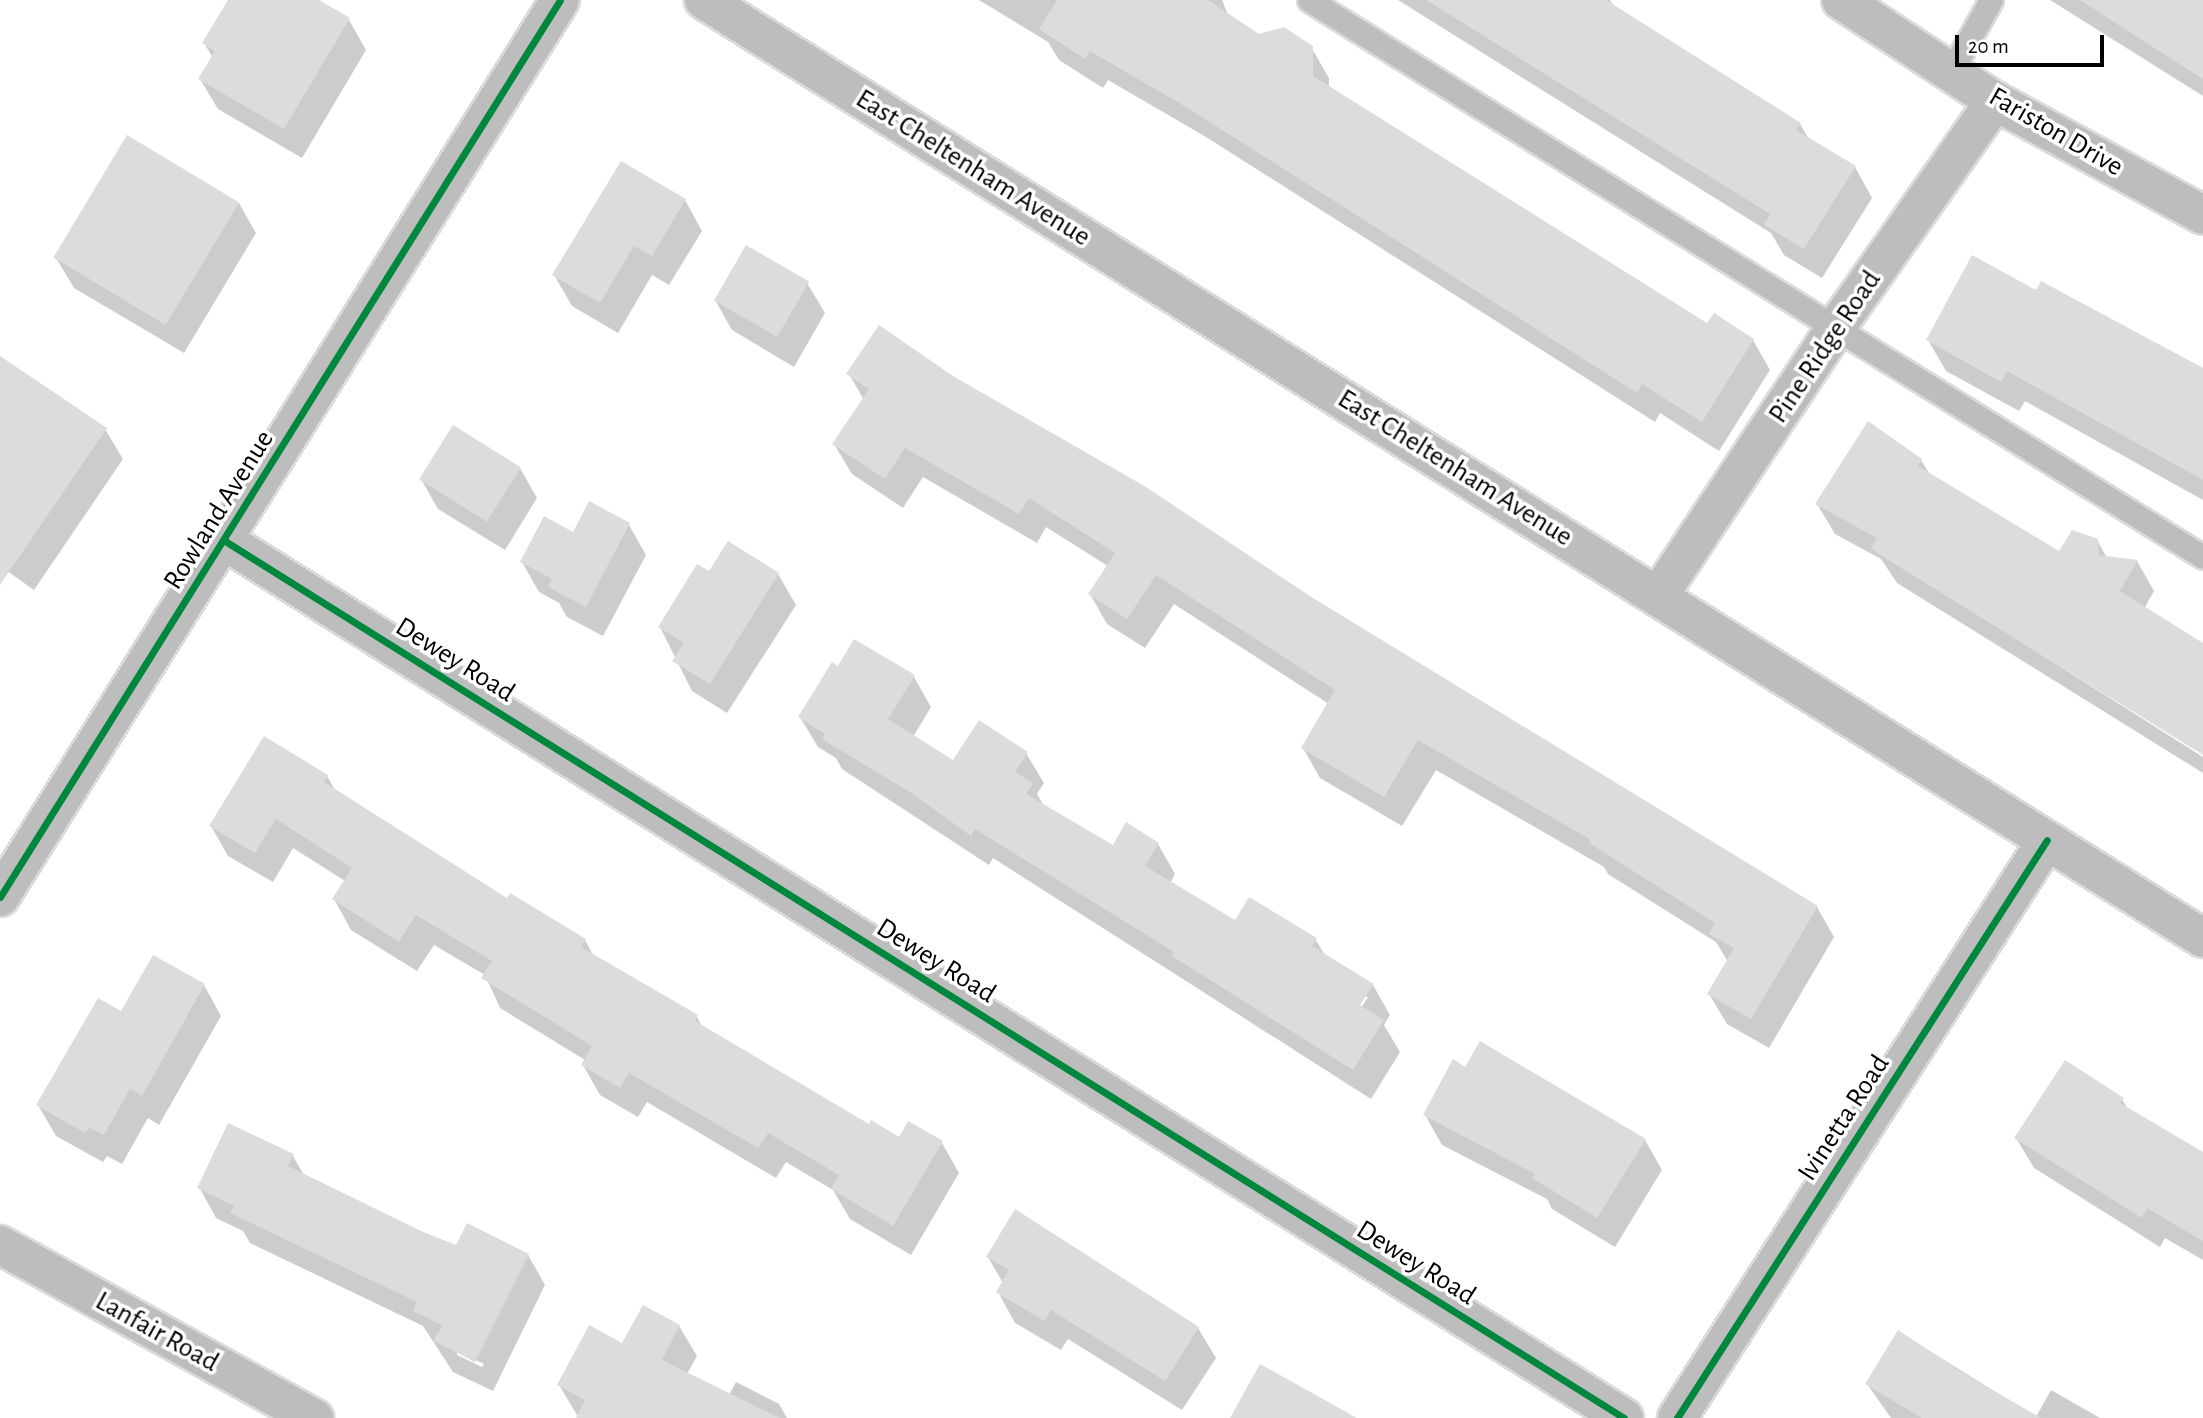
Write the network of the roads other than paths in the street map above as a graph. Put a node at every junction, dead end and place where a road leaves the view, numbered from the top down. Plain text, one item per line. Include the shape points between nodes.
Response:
1 (560, 0) edge
2 (704, 0) edge
3 (1309, 0) edge
4 (1841, 0) edge
5 (1991, 0) edge
6 (1952, 70) junction
7 (1995, 101) junction
8 (2203, 215) edge
9 (1838, 326) junction
10 (225, 541) junction
11 (2203, 557) edge
12 (1660, 595) junction
13 (2047, 840) junction
14 (0, 897) edge
15 (2203, 938) edge
16 (0, 1245) edge
17 (314, 1418) edge
18 (1624, 1418) edge
19 (1677, 1418) edge

1 - 10 main road, Rowland Avenue
2 - 12 main road, East Cheltenham Avenue
3 - 9 lane
4 - 6 main road, Fariston Drive
5 - 6 lane
6 - 7 main road, Fariston Drive
7 - 8 main road, Fariston Drive
7 - 9 main road, Pine Ridge Road
9 - 11 lane
9 - 12 main road, Pine Ridge Road
10 - 14 main road, Rowland Avenue
10 - 18 main road, Dewey Road
12 - 13 main road, East Cheltenham Avenue
13 - 15 main road, East Cheltenham Avenue
13 - 19 main road, Ivinetta Road
16 - 17 main road, Lanfair Road

